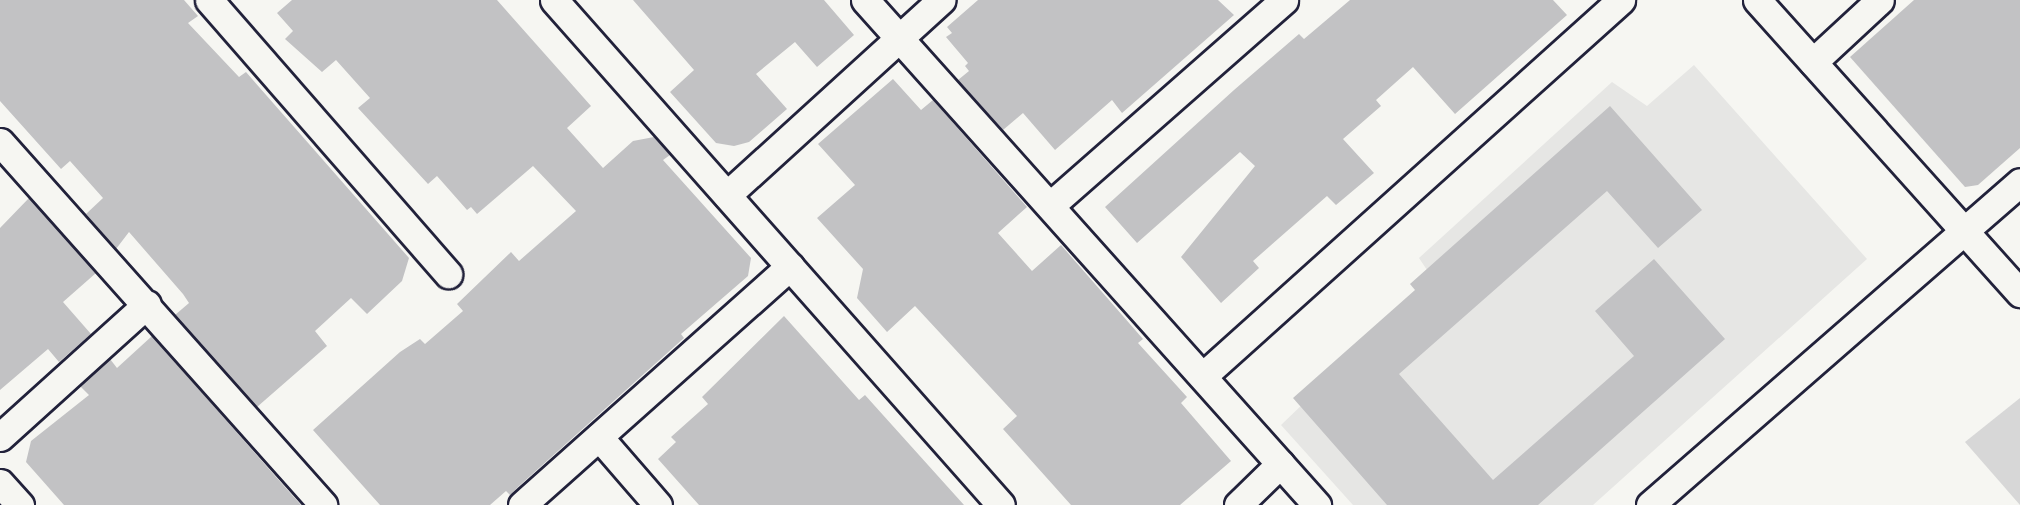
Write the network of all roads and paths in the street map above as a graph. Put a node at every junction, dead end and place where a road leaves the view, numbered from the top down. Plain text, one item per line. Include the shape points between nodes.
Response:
1 (209, 0) edge
2 (554, 0) edge
3 (865, 0) edge
4 (941, 0) edge
5 (1284, 0) edge
6 (1622, 0) edge
7 (1757, 0) edge
8 (1880, 0) edge
9 (898, 38) junction
10 (1813, 62) junction
11 (0, 144) edge
12 (2020, 182) edge
13 (727, 195) junction
14 (1052, 204) junction
15 (1966, 230) junction
16 (790, 266) junction
17 (448, 274) dead end
18 (2020, 293) edge
19 (147, 304) junction
20 (1204, 375) junction
21 (0, 437) edge
22 (599, 437) junction
23 (1280, 464) junction
24 (0, 483) edge
25 (20, 505) edge
26 (323, 505) edge
27 (522, 505) edge
28 (658, 505) edge
29 (1001, 505) edge
30 (1238, 505) edge
31 (1317, 505) edge
32 (1650, 505) edge

1 - 17 street
2 - 13 street
3 - 9 street
4 - 9 street
5 - 14 street
6 - 20 street
7 - 10 street
8 - 10 street
9 - 13 street
9 - 14 street
10 - 15 street
11 - 19 street
12 - 15 street
13 - 16 street
14 - 20 street
15 - 18 street
15 - 32 street
16 - 22 street
16 - 29 street
19 - 21 street
19 - 26 street
20 - 23 street
22 - 27 street
22 - 28 street
23 - 30 street
23 - 31 street
24 - 25 street

